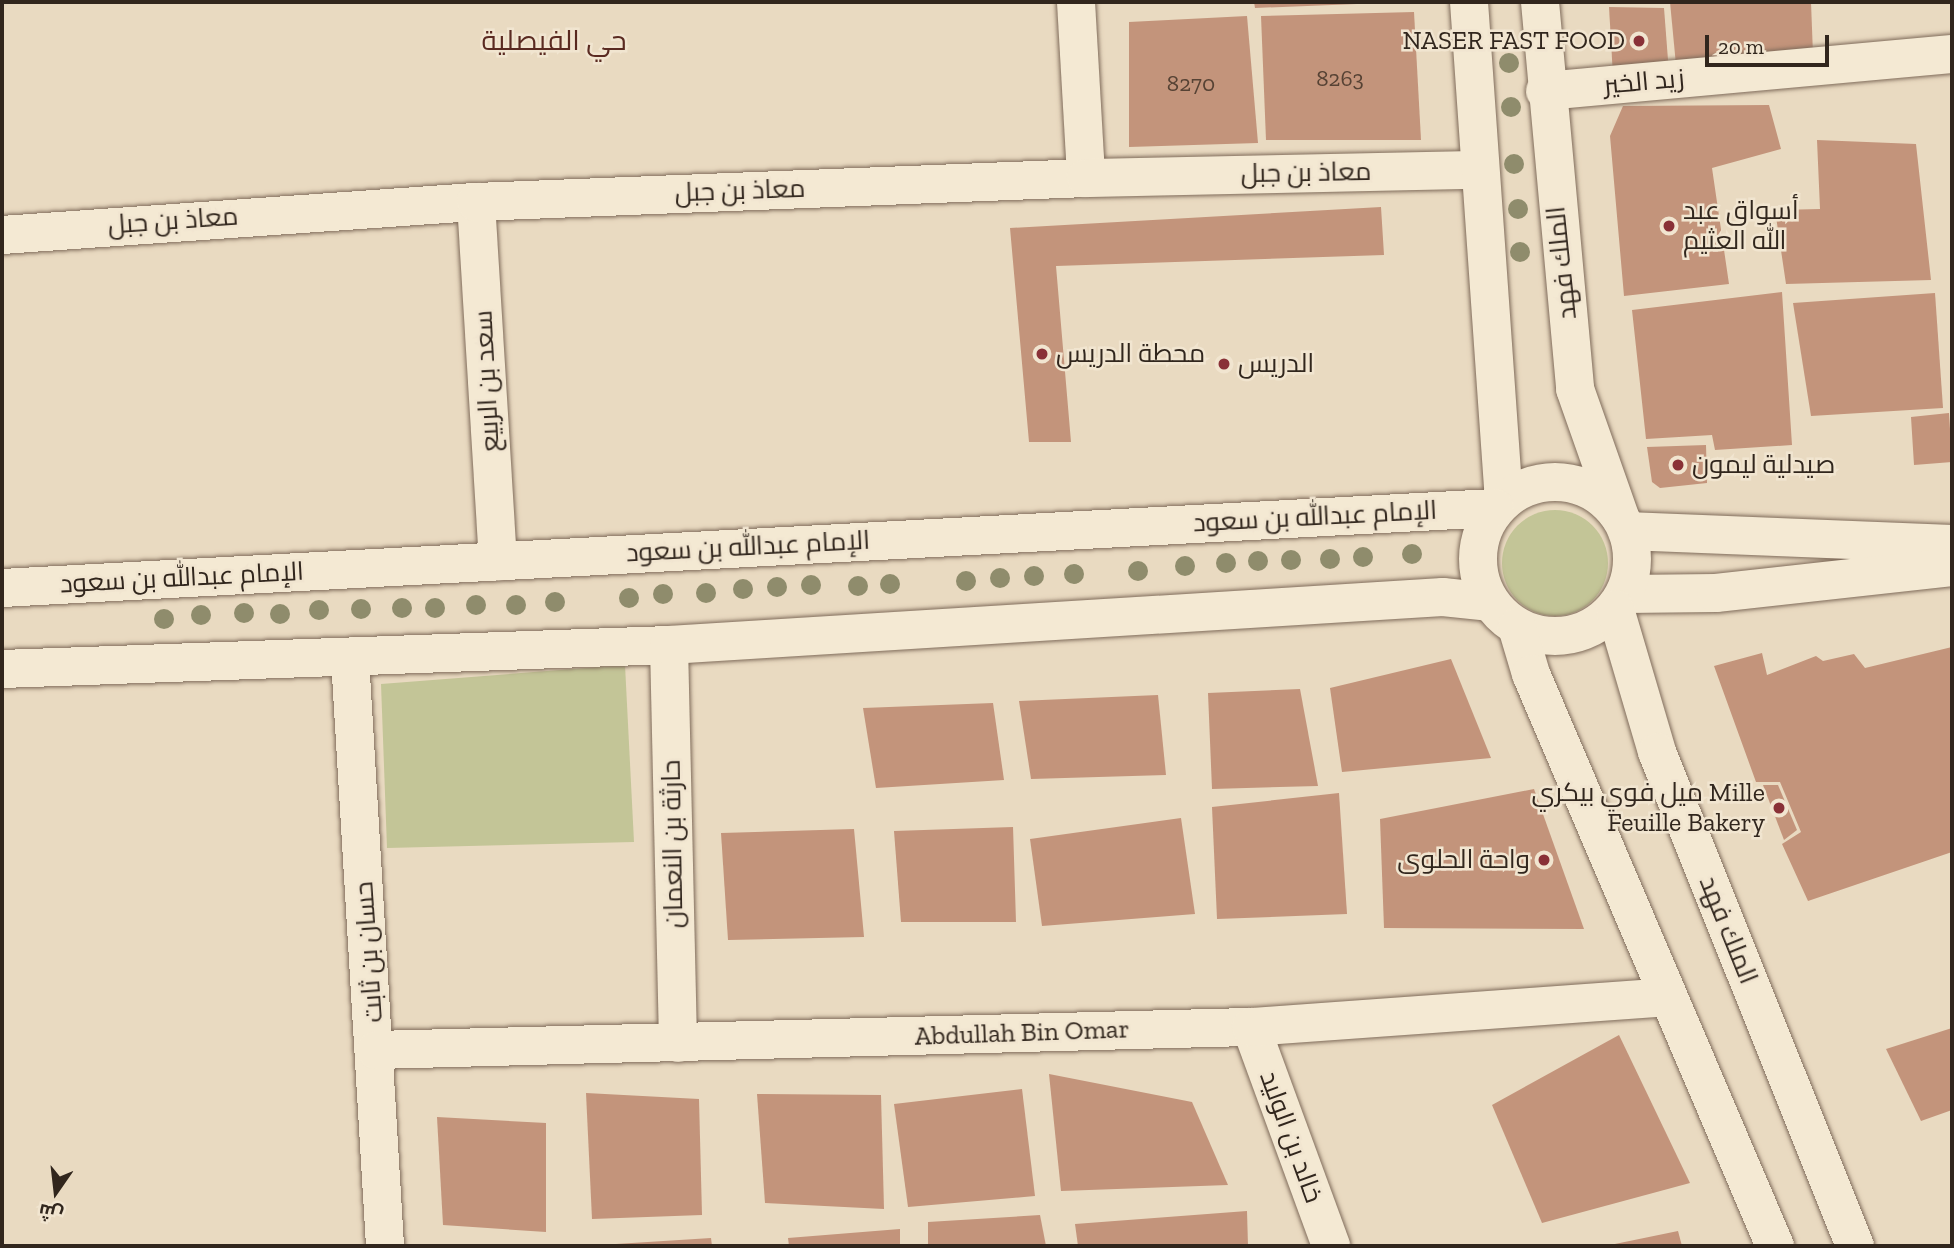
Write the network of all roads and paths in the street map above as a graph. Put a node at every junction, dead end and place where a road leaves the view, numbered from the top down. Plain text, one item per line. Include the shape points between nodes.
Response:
1 (1076, 2) edge
2 (1469, 2) edge
3 (1540, 2) edge
4 (1952, 54) edge
5 (1545, 91) junction
6 (1479, 170) junction
7 (1086, 178) junction
8 (477, 202) junction
9 (2, 235) edge
10 (1500, 505) junction
11 (1623, 524) junction
12 (1952, 544) edge
13 (498, 561) junction
14 (1952, 567) edge
15 (2, 588) edge
16 (1489, 602) junction
17 (1620, 602) junction
18 (1517, 627) junction
19 (669, 645) junction
20 (350, 658) junction
21 (2, 669) edge
22 (1668, 997) junction
23 (1251, 1027) junction
24 (678, 1043) junction
25 (376, 1050) junction
26 (385, 1246) edge
27 (1331, 1246) edge
28 (1775, 1246) edge
29 (1855, 1246) edge

1 - 7 street
2 - 6 street
3 - 5 street, الملك فهد
4 - 5 street, زيد الخير
5 - 11 street, الملك فهد via 1575,389
6 - 7 street, معاذ بن جبل
6 - 10 street
7 - 8 street, معاذ بن جبل
8 - 9 street, معاذ بن جبل
8 - 13 street, سعد بن الربيع
10 - 11 street via 1536,484 1560,482 1604,500
10 - 13 street, الإمام عبدالله بن سعود
10 - 16 street via 1482,533 1476,563
11 - 12 street
11 - 17 street via 1633,550
13 - 15 street, الإمام عبدالله بن سعود
14 - 17 street
16 - 18 street
16 - 19 street via 1443,597
17 - 18 street via 1583,632 1561,637
17 - 29 street, الملك فهد via 1657,752
18 - 22 street via 1531,674
19 - 20 street
19 - 24 street, حارثة بن النعمان
20 - 21 street
20 - 25 street, حسان بن ثابت
22 - 23 street, Abdullah Bin Omar
22 - 28 street
23 - 24 street, Abdullah Bin Omar
23 - 27 street, خالد بن الوليد
24 - 25 street, Abdullah Bin Omar
25 - 26 street, حسان بن ثابت

